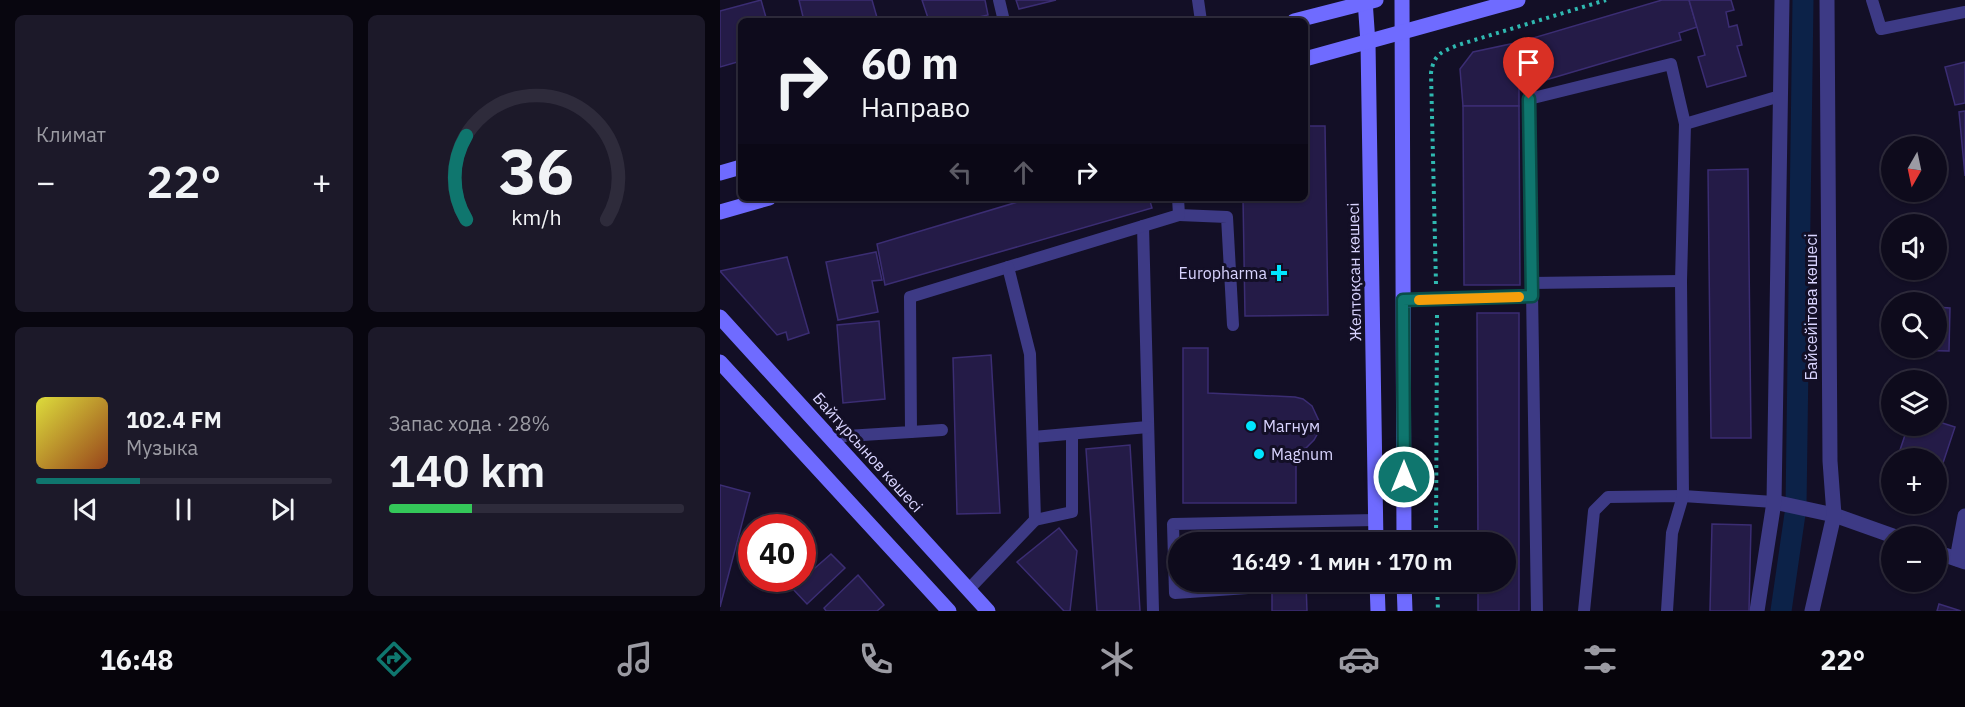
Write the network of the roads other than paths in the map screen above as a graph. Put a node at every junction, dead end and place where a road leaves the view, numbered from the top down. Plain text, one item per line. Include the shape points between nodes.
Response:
1 (999, 0) edge
2 (1198, 0) edge
3 (1402, 0) edge
4 (1518, 0) edge
5 (1782, 0) edge
6 (1827, 0) edge
7 (1872, 0) edge
8 (1369, 1) edge
9 (1965, 12) edge
10 (1003, 18) edge
11 (1201, 18) edge
12 (1305, 18) edge
13 (1402, 33) junction
14 (1368, 43) junction
15 (1308, 58) edge
16 (1780, 96) junction
17 (1685, 124) junction
18 (738, 168) edge
19 (720, 173) edge
20 (758, 201) edge
21 (1178, 201) edge
22 (720, 212) edge
23 (1179, 215) junction
24 (1143, 226) junction
25 (1008, 267) junction
26 (1681, 281) junction
27 (1532, 283) junction
28 (1532, 296) junction
29 (1403, 300) junction
30 (720, 317) edge
31 (1233, 325) dead end
32 (720, 362) edge
33 (1148, 427) junction
34 (942, 430) dead end
35 (911, 432) junction
36 (1072, 434) junction
37 (830, 437) junction
38 (1033, 437) junction
39 (1683, 496) junction
40 (1774, 502) junction
41 (1834, 515) junction
42 (1965, 516) edge
43 (1035, 520) junction
44 (1376, 520) junction
45 (1173, 532) edge
46 (1376, 532) edge
47 (1404, 532) edge
48 (1881, 532) edge
49 (1961, 560) edge
50 (969, 589) junction
51 (1175, 592) edge
52 (1190, 592) edge
53 (1377, 592) edge
54 (1404, 592) edge
55 (949, 611) edge
56 (988, 611) edge
57 (1153, 611) edge
58 (1378, 611) edge
59 (1404, 611) edge
60 (1537, 611) edge
61 (1584, 611) edge
62 (1667, 611) edge
63 (1757, 611) edge
64 (1812, 611) edge

1 - 10 lane
2 - 11 lane
3 - 13 street
4 - 13 street
5 - 16 street, Байсейітова көшесі
6 - 41 street, Байсейітова көшесі via 1830,461
7 - 9 lane via 1881,29
8 - 12 street
8 - 14 street, Желтоқсан көшесі
13 - 14 street
13 - 29 street
14 - 15 street
14 - 44 street, Желтоқсан көшесі
16 - 17 lane
16 - 40 street, Байсейітова көшесі
17 - 26 lane
17 - 27 lane via 1671,64 1529,99
18 - 19 street
20 - 22 street
21 - 23 lane
23 - 24 lane
23 - 31 lane via 1227,217
24 - 25 lane
24 - 33 lane
25 - 35 lane via 910,297
25 - 38 lane via 1030,354
26 - 27 lane
26 - 39 lane
27 - 28 lane
28 - 29 lane
28 - 60 lane
29 - 47 street
30 - 37 street, Байтұрсынов көшесі
32 - 55 street
33 - 36 lane
33 - 57 lane
34 - 35 lane
35 - 37 lane
36 - 38 lane
36 - 43 lane via 1072,512
37 - 50 street, Байтұрсынов көшесі
38 - 43 lane
39 - 40 lane
39 - 61 lane via 1608,497 1594,511
39 - 62 lane via 1672,532
40 - 41 street
40 - 63 street, Байсейітова көшесі
41 - 48 street
41 - 64 street, Байсейітова көшесі
42 - 49 street
43 - 50 lane
44 - 45 lane via 1173,524
44 - 46 street, Желтоқсан көшесі
50 - 56 street, Байтұрсынов көшесі
51 - 52 lane
53 - 58 street
54 - 59 street

